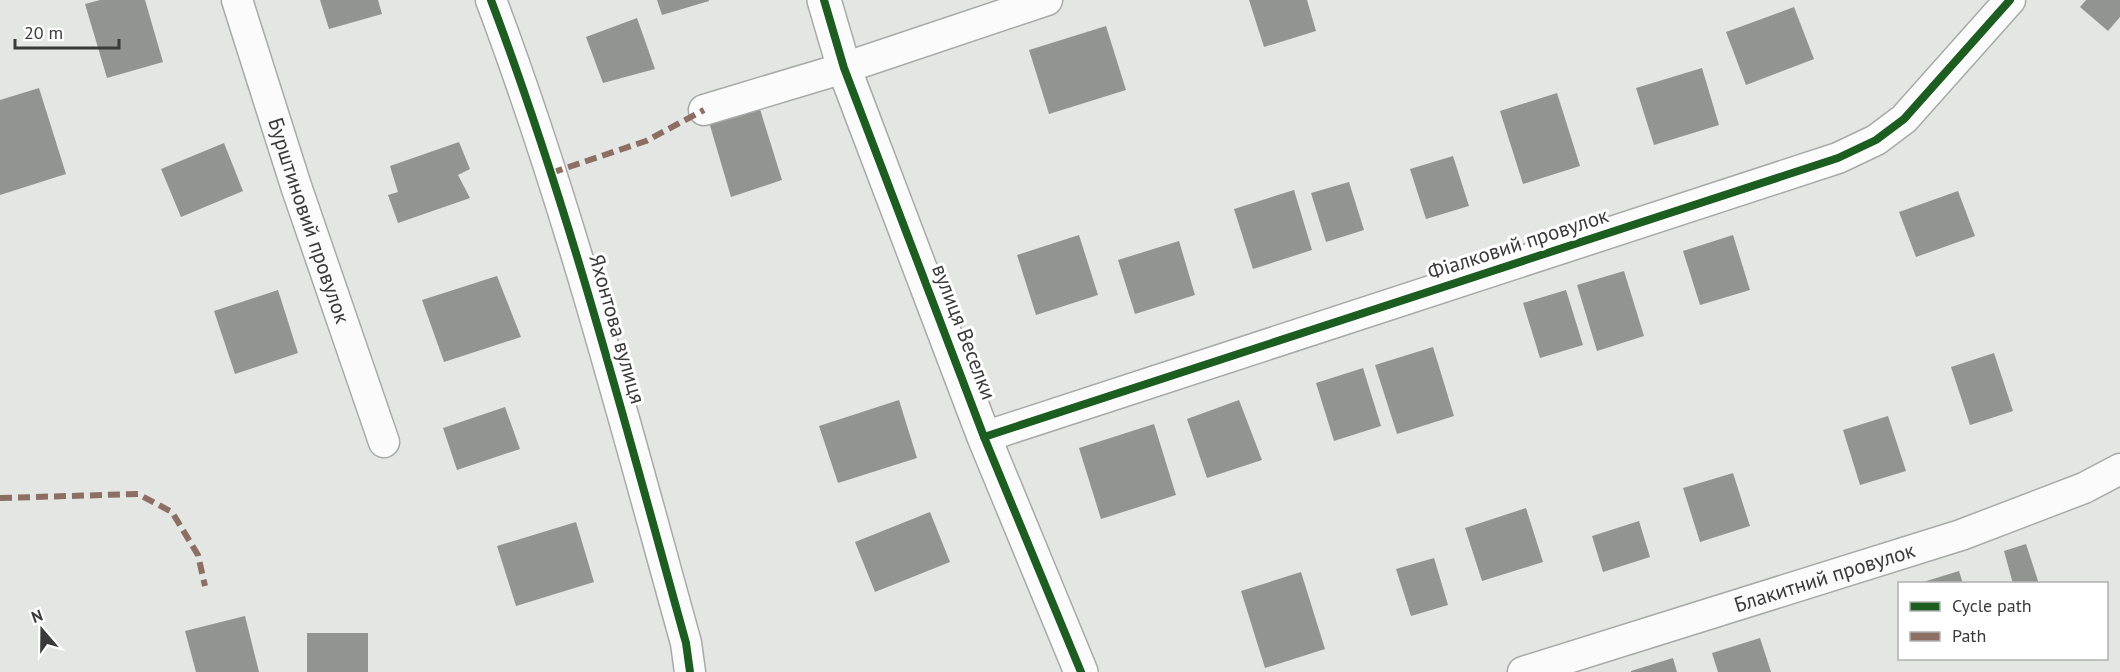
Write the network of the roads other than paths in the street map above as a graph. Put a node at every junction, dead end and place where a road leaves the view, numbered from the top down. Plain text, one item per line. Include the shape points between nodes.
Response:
1 (237, 0) edge
2 (491, 0) edge
3 (824, 0) edge
4 (1047, 0) edge
5 (2010, 0) edge
6 (844, 68) junction
7 (704, 110) dead end
8 (984, 437) junction
9 (384, 442) dead end
10 (2120, 469) edge
11 (690, 672) edge
12 (1081, 672) edge
13 (1523, 672) edge

1 - 9 street, Бурштиновий провулок
2 - 11 street, Яхонтова вулиця via 572,236 686,643
3 - 6 street, вулиця Веселки
4 - 6 street
5 - 8 street, Фіалковий провулок via 1904,119 1876,140 1838,158
6 - 7 street
6 - 8 street, вулиця Веселки
8 - 12 street, вулиця Веселки
10 - 13 street, Блакитний провулок via 2084,488 1961,535

